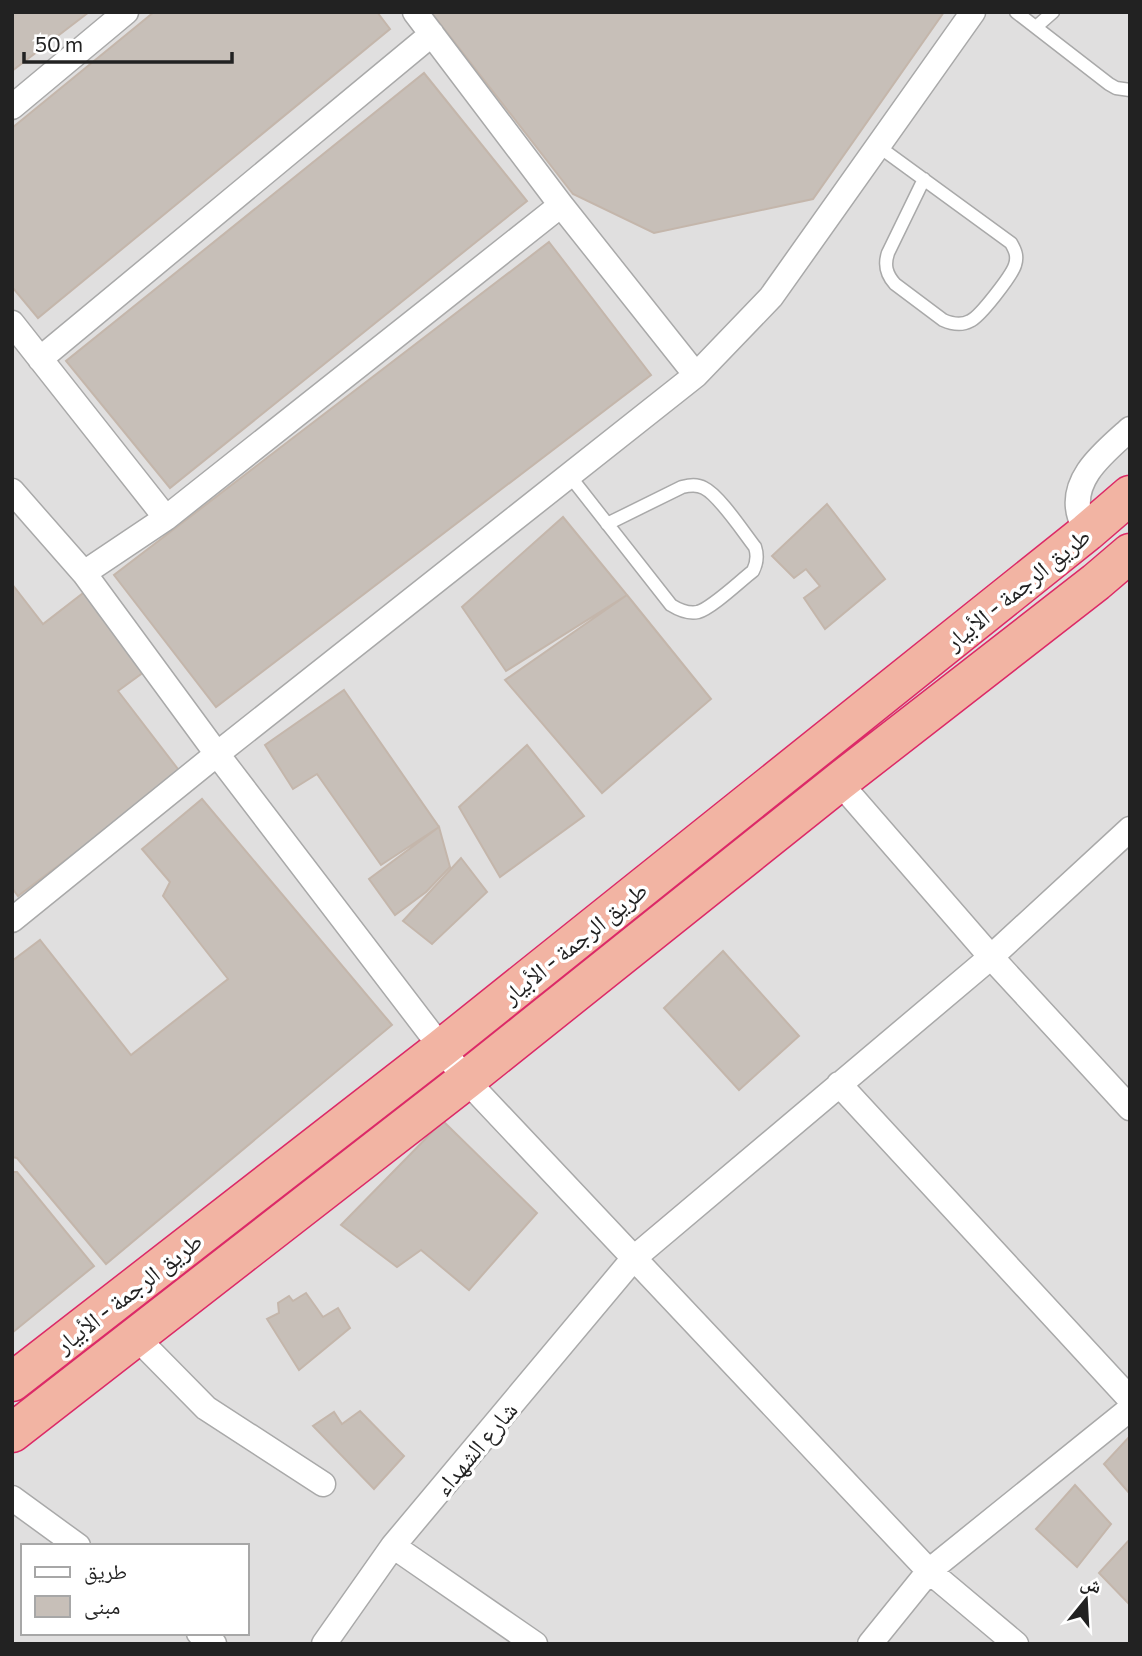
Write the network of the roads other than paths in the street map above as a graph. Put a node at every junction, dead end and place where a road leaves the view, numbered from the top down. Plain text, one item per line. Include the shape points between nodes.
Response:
1 (127, 12) edge
2 (415, 12) edge
3 (972, 12) edge
4 (1016, 12) edge
5 (1053, 12) edge
6 (1036, 27) junction
7 (432, 34) junction
8 (1130, 90) edge
9 (12, 107) edge
10 (878, 146) junction
11 (924, 179) junction
12 (561, 205) junction
13 (12, 323) edge
14 (40, 359) junction
15 (696, 375) junction
16 (1130, 429) edge
17 (569, 475) junction
18 (12, 491) edge
19 (1130, 495) edge
20 (166, 518) junction
21 (607, 524) junction
22 (1087, 532) junction
23 (1130, 553) edge
24 (84, 573) junction
25 (217, 754) junction
26 (838, 782) junction
27 (1130, 829) edge
28 (15, 912) edge
29 (991, 957) junction
30 (442, 1048) junction
31 (466, 1080) junction
32 (839, 1084) junction
33 (1130, 1108) edge
34 (634, 1258) junction
35 (136, 1337) junction
36 (12, 1382) edge
37 (1130, 1399) edge
38 (1130, 1409) edge
39 (12, 1433) edge
40 (323, 1484) dead end
41 (12, 1498) edge
42 (75, 1544) edge
43 (393, 1546) junction
44 (929, 1571) junction
45 (324, 1644) edge
46 (535, 1644) edge
47 (870, 1644) edge
48 (1016, 1644) edge

1 - 9 street
2 - 7 street
3 - 10 street
4 - 6 lane
5 - 6 lane
6 - 8 lane via 1109,84
7 - 12 street
7 - 14 street
10 - 11 lane
10 - 15 street via 771,297
11 - 11 lane via 1015,250 1011,273 969,322 943,320 895,284 886,270 888,253
12 - 15 street
12 - 20 street
13 - 14 street
14 - 20 street
15 - 17 street
16 - 22 street via 1084,478 1078,503
17 - 21 lane
17 - 25 street
18 - 24 street
19 - 22 highway, طريق الرجمة - الأبيار
20 - 24 street
21 - 21 lane via 671,605 690,613 706,608 756,565 755,547 713,494 700,486 682,487
22 - 30 highway, طريق الرجمة - الأبيار
23 - 26 highway, طريق الرجمة - الأبيار
24 - 25 street
25 - 28 street
25 - 30 street
26 - 29 street
26 - 31 highway, طريق الرجمة - الأبيار
27 - 29 street, شارع الشهداء
29 - 32 street, شارع الشهداء
29 - 33 street
30 - 31 street
30 - 36 highway, طريق الرجمة - الأبيار
31 - 34 street
31 - 35 highway, طريق الرجمة - الأبيار
32 - 34 street, شارع الشهداء
32 - 37 street
34 - 43 street, شارع الشهداء
34 - 44 street
35 - 39 highway, طريق الرجمة - الأبيار
35 - 40 street via 206,1408
38 - 44 street
41 - 42 street
43 - 45 street, شارع الشهداء
43 - 46 street
44 - 47 street
44 - 48 street

